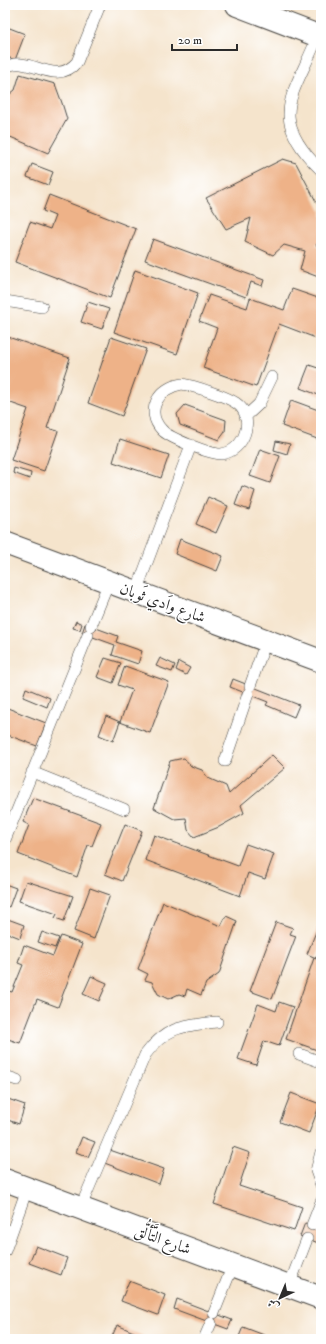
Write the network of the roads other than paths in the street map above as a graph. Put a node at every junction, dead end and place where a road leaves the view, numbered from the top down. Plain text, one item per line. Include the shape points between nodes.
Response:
1 (100, 5) edge
2 (237, 5) edge
3 (320, 34) edge
4 (5, 68) edge
5 (321, 170) edge
6 (5, 302) edge
7 (42, 307) dead end
8 (272, 377) dead end
9 (245, 417) junction
10 (191, 445) junction
11 (5, 543) edge
12 (109, 582) junction
13 (136, 592) junction
14 (266, 640) junction
15 (321, 661) edge
16 (224, 761) dead end
17 (32, 772) junction
18 (124, 809) dead end
19 (5, 840) edge
20 (217, 1022) dead end
21 (299, 1054) dead end
22 (321, 1062) edge
23 (5, 1076) edge
24 (17, 1080) dead end
25 (321, 1152) edge
26 (5, 1180) edge
27 (321, 1185) edge
28 (27, 1189) junction
29 (321, 1202) edge
30 (80, 1208) junction
31 (312, 1225) dead end
32 (307, 1239) dead end
33 (5, 1251) edge
34 (233, 1265) junction
35 (289, 1286) junction
36 (321, 1298) edge
37 (204, 1339) edge

1 - 4 lane via 77,62 71,69 63,73 14,64
2 - 3 street
3 - 5 lane via 294,91 289,108 289,124 304,154
6 - 7 lane
8 - 9 lane via 259,404
9 - 10 lane via 245,434 242,442 228,452 220,454
9 - 10 lane via 237,404 195,387 182,384 166,388 156,401 154,416 157,424 167,435
10 - 13 lane
11 - 12 street, شارع واَدي ثَوبان
12 - 13 street, شارع واَدي ثَوبان
12 - 17 lane
13 - 14 street, شارع واَدي ثَوبان
14 - 15 street, شارع واَدي ثَوبان
14 - 16 lane
17 - 18 lane
17 - 19 lane
20 - 30 lane via 177,1028 154,1042 145,1055
21 - 22 lane
23 - 24 lane
25 - 27 lane via 316,1171
26 - 28 street, شارع التَّألُّق
28 - 30 street, شارع التَّألُّق
28 - 33 lane
29 - 31 lane
30 - 34 street, شارع التَّألُّق
32 - 35 lane
34 - 35 street, شارع التَّألُّق
34 - 37 lane
35 - 36 street, شارع التَّألُّق

